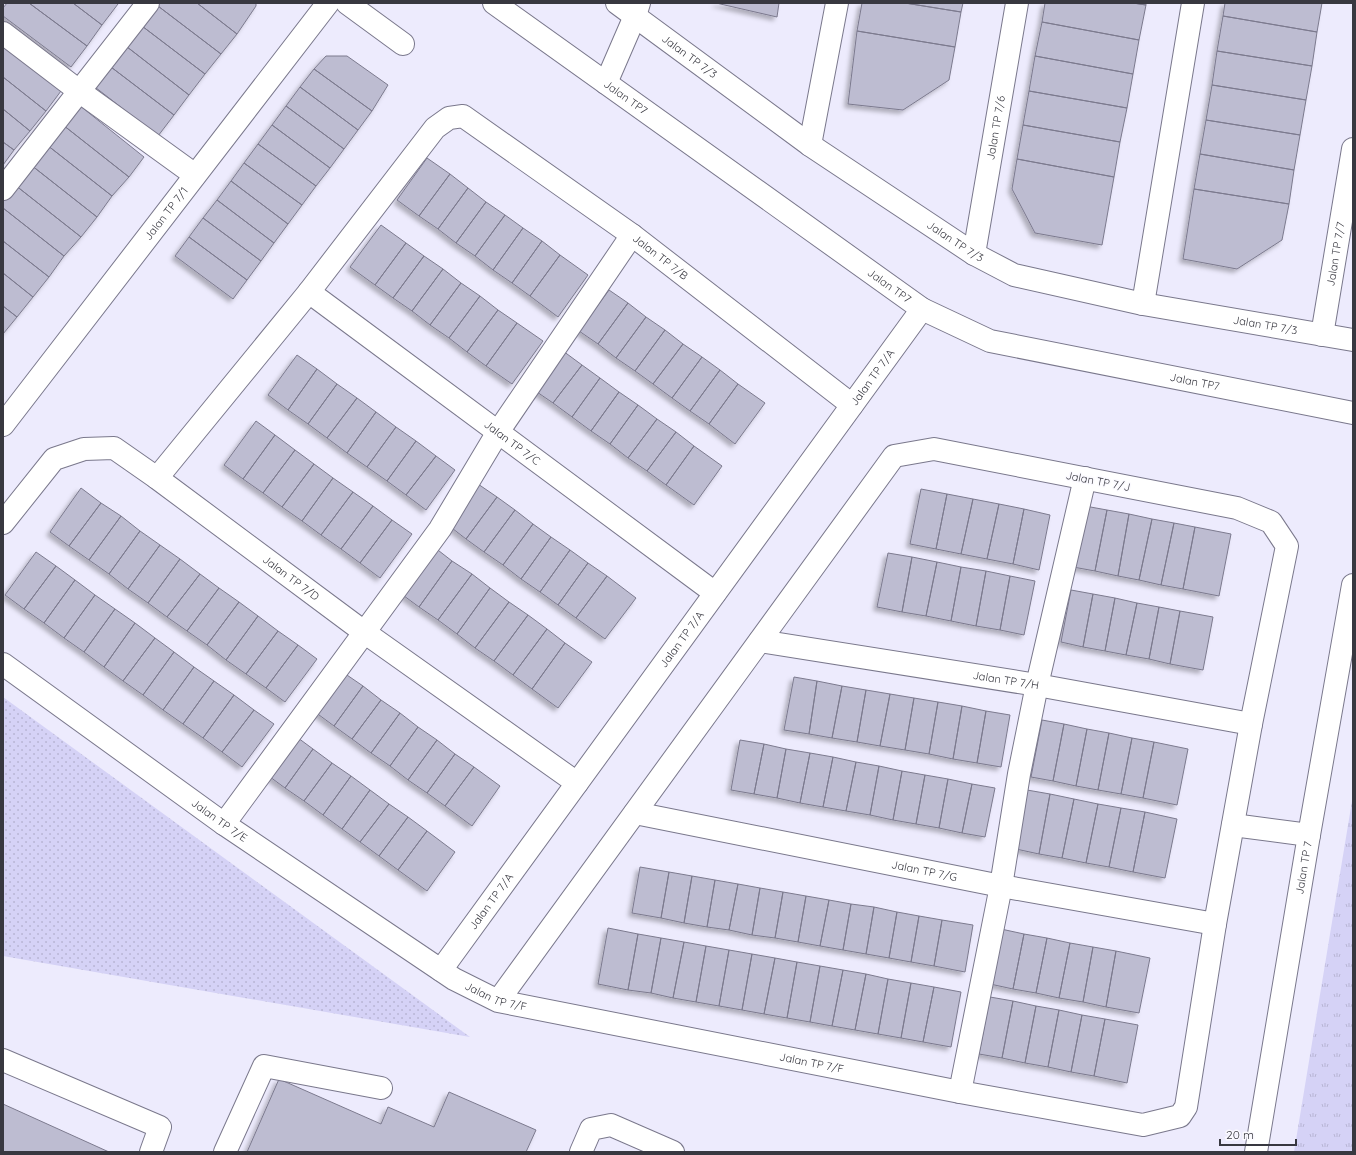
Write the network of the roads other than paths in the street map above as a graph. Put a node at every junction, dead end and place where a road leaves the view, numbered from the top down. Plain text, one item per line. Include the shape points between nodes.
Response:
1 (148, 3) edge
2 (328, 3) edge
3 (346, 3) edge
4 (494, 3) edge
5 (617, 3) edge
6 (837, 3) edge
7 (1017, 3) edge
8 (1193, 3) edge
9 (637, 9) edge
10 (3, 33) edge
11 (403, 44) dead end
12 (606, 83) junction
13 (79, 91) junction
14 (810, 145) junction
15 (1353, 149) edge
16 (195, 175) junction
17 (1351, 177) edge
18 (3, 190) edge
19 (632, 235) junction
20 (974, 254) junction
21 (309, 292) junction
22 (1143, 304) junction
23 (922, 309) junction
24 (1322, 335) junction
25 (1353, 340) edge
26 (852, 405) junction
27 (1353, 413) edge
28 (3, 425) edge
29 (498, 432) junction
30 (157, 478) junction
31 (1085, 478) junction
32 (6, 519) edge
33 (1353, 585) edge
34 (715, 593) junction
35 (364, 632) junction
36 (760, 641) junction
37 (3, 664) edge
38 (1037, 685) junction
39 (1250, 724) junction
40 (576, 783) junction
41 (635, 813) junction
42 (224, 824) junction
43 (1233, 825) junction
44 (1309, 835) junction
45 (1001, 886) junction
46 (1215, 924) junction
47 (440, 970) junction
48 (498, 1001) junction
49 (3, 1060) edge
50 (382, 1088) dead end
51 (960, 1092) junction
52 (151, 1152) edge
53 (225, 1152) edge
54 (581, 1152) edge
55 (673, 1152) edge
56 (1256, 1152) edge

1 - 13 street
2 - 16 street, Jalan TP 7/1
3 - 11 street
4 - 12 street, Jalan TP7
5 - 9 street, Jalan TP 7/3
6 - 14 street
7 - 20 street, Jalan TP 7/6
8 - 22 street
9 - 12 street
9 - 14 street, Jalan TP 7/3
10 - 13 street
12 - 23 street, Jalan TP7
13 - 16 street
13 - 18 street
14 - 20 street, Jalan TP 7/3
15 - 17 street, Jalan TP 7/7
16 - 28 street, Jalan TP 7/1
17 - 24 street, Jalan TP 7/7
19 - 21 street, Jalan TP 7/B via 463,116 449,118 435,128
19 - 26 street, Jalan TP 7/B
19 - 29 street
20 - 22 street, Jalan TP 7/3 via 1014,275
21 - 29 street, Jalan TP 7/C
21 - 30 street
22 - 24 street, Jalan TP 7/3
23 - 26 street, Jalan TP 7/A
23 - 27 street, Jalan TP7 via 990,341
24 - 25 street, Jalan TP 7/3
26 - 34 street, Jalan TP 7/A
29 - 34 street, Jalan TP 7/C
29 - 35 street via 440,529
30 - 32 street, Jalan TP 7/D via 114,448 84,449 54,459
30 - 35 street, Jalan TP 7/D
31 - 36 street, Jalan TP 7/J via 934,449 894,456
31 - 38 street
31 - 39 street, Jalan TP 7/J via 1237,508 1270,522 1287,546
33 - 44 street, Jalan TP 7
34 - 40 street, Jalan TP 7/A
35 - 40 street, Jalan TP 7/D
35 - 42 street
36 - 38 street, Jalan TP 7/H
36 - 41 street
37 - 42 street, Jalan TP 7/E
38 - 39 street, Jalan TP 7/H
38 - 45 street via 1019,774
39 - 43 street
40 - 47 street, Jalan TP 7/A
41 - 45 street, Jalan TP 7/G
41 - 48 street
42 - 47 street, Jalan TP 7/E
43 - 44 street
43 - 46 street
44 - 56 street, Jalan TP 7
45 - 46 street, Jalan TP 7/G
45 - 51 street
46 - 51 street, Jalan TP 7/F via 1186,1107 1180,1116 1143,1125
47 - 48 street, Jalan TP 7/F
48 - 51 street, Jalan TP 7/F
49 - 52 street via 160,1127
50 - 53 street via 264,1066
54 - 55 street via 591,1129 611,1125

